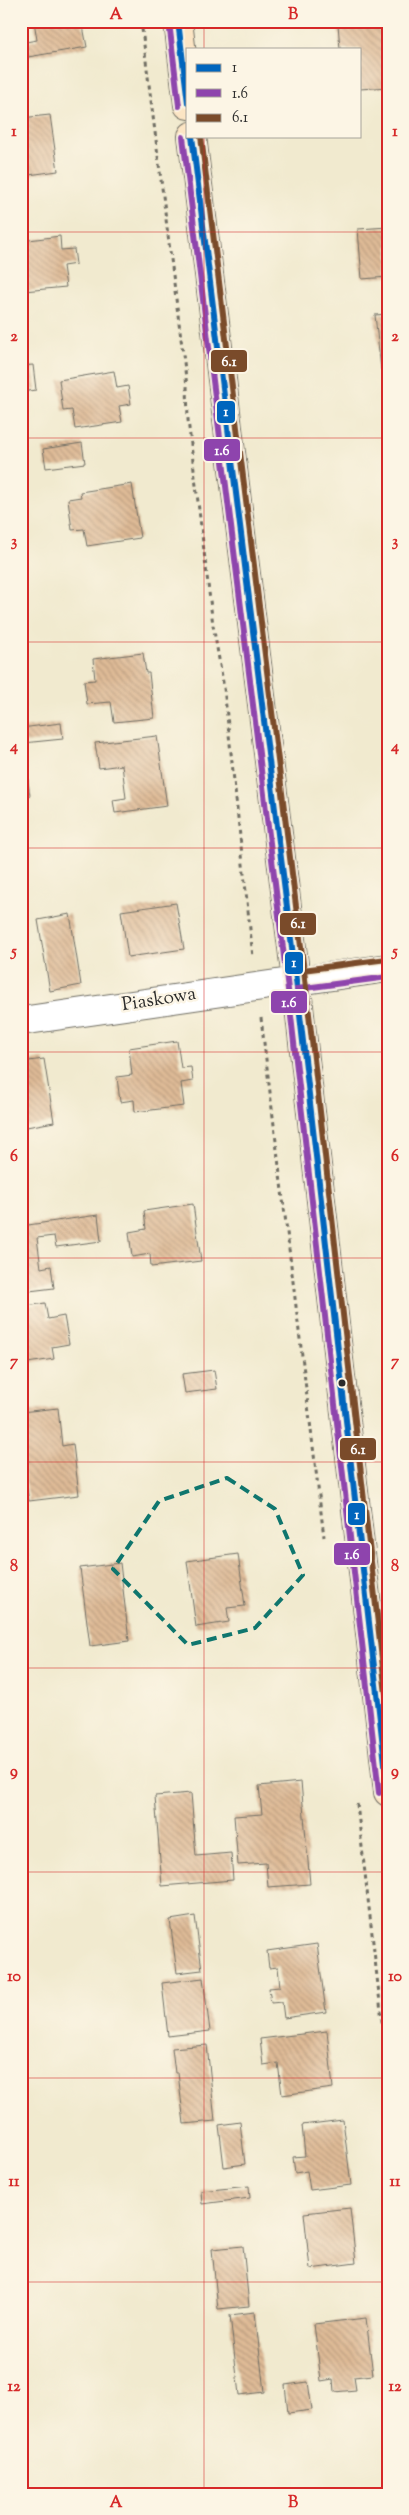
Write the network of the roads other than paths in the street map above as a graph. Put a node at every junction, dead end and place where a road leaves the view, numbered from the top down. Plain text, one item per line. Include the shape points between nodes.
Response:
1 (178, 21) edge
2 (186, 88) edge
3 (192, 138) edge
4 (388, 968) edge
5 (296, 980) junction
6 (21, 1021) edge
7 (388, 1792) edge

1 - 2 street
3 - 5 street
4 - 5 street, Piaskowa
5 - 6 street, Piaskowa
5 - 7 street

